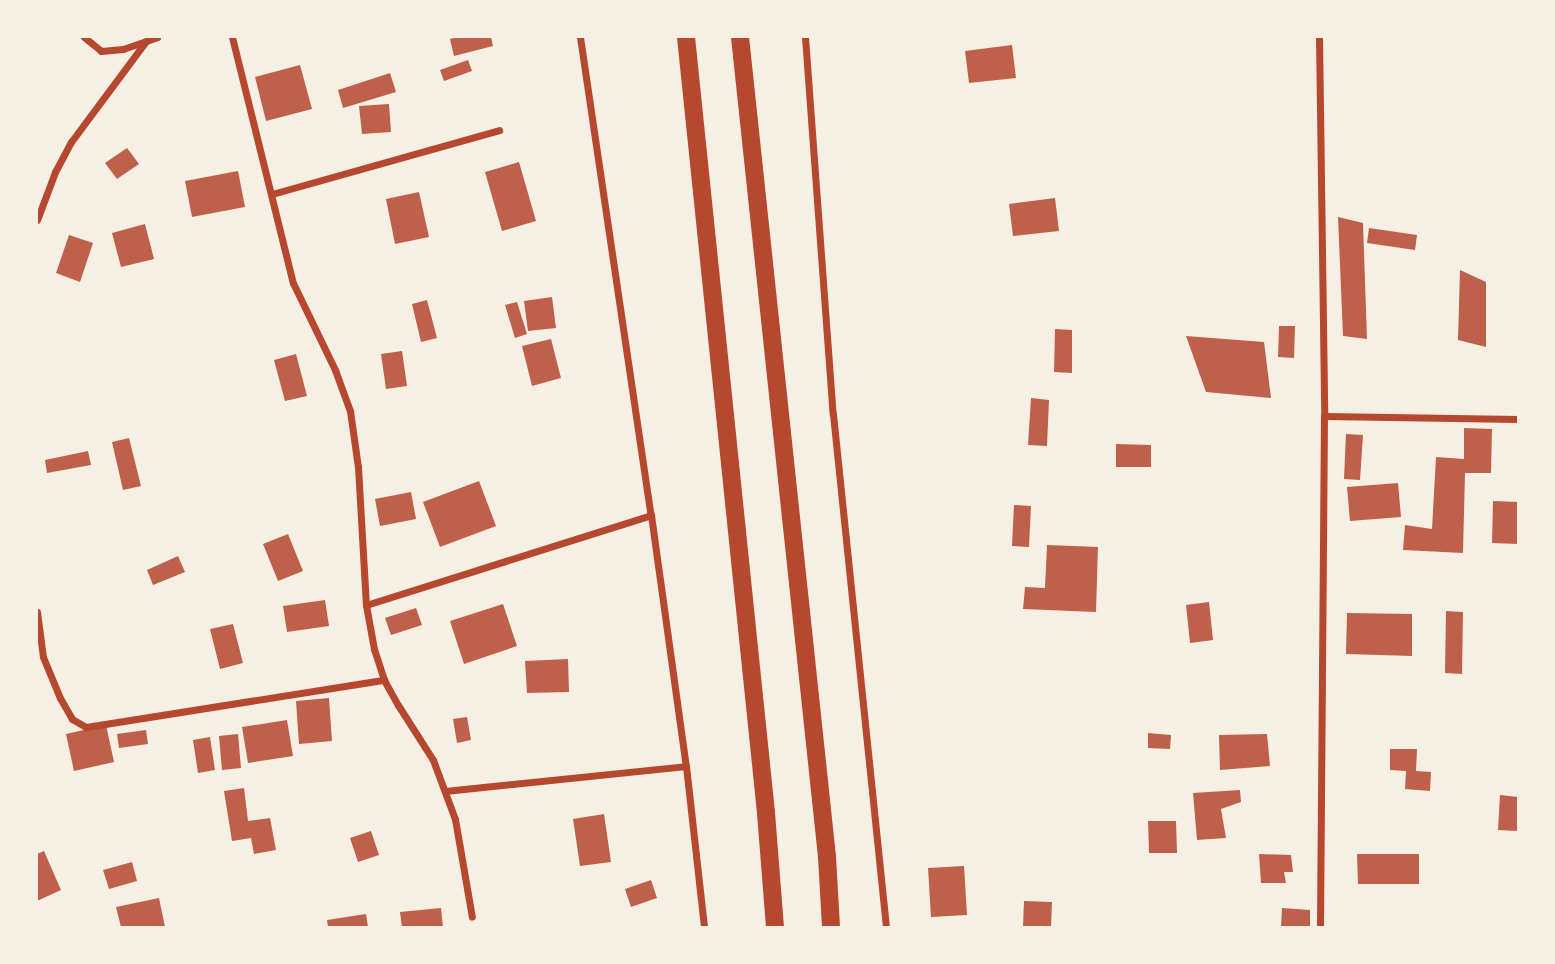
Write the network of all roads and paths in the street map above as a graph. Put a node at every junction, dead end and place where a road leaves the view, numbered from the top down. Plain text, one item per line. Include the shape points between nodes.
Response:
1 (84, 37) edge
2 (157, 37) edge
3 (232, 37) edge
4 (580, 37) edge
5 (686, 37) edge
6 (740, 37) edge
7 (805, 37) edge
8 (1319, 37) edge
9 (146, 41) junction
10 (499, 130) dead end
11 (272, 194) junction
12 (37, 220) edge
13 (1324, 416) junction
14 (1518, 419) edge
15 (651, 514) junction
16 (366, 605) junction
17 (37, 612) edge
18 (40, 658) edge
19 (384, 680) junction
20 (686, 766) junction
21 (444, 791) junction
22 (472, 917) dead end
23 (704, 927) edge
24 (775, 927) edge
25 (831, 927) edge
26 (886, 927) edge
27 (1320, 927) edge

1 - 9 street via 101,51
2 - 9 street
3 - 11 street
4 - 15 street
5 - 24 main road
6 - 25 main road
7 - 26 street via 833,414
8 - 13 street
9 - 12 street via 71,142
10 - 11 street
11 - 16 street via 293,283 350,411
13 - 14 street
13 - 27 street
15 - 16 street
15 - 20 street
16 - 19 street
17 - 18 street
18 - 19 street via 72,719 86,727
19 - 21 street via 433,760
20 - 21 street
20 - 23 street
21 - 22 street via 455,819

